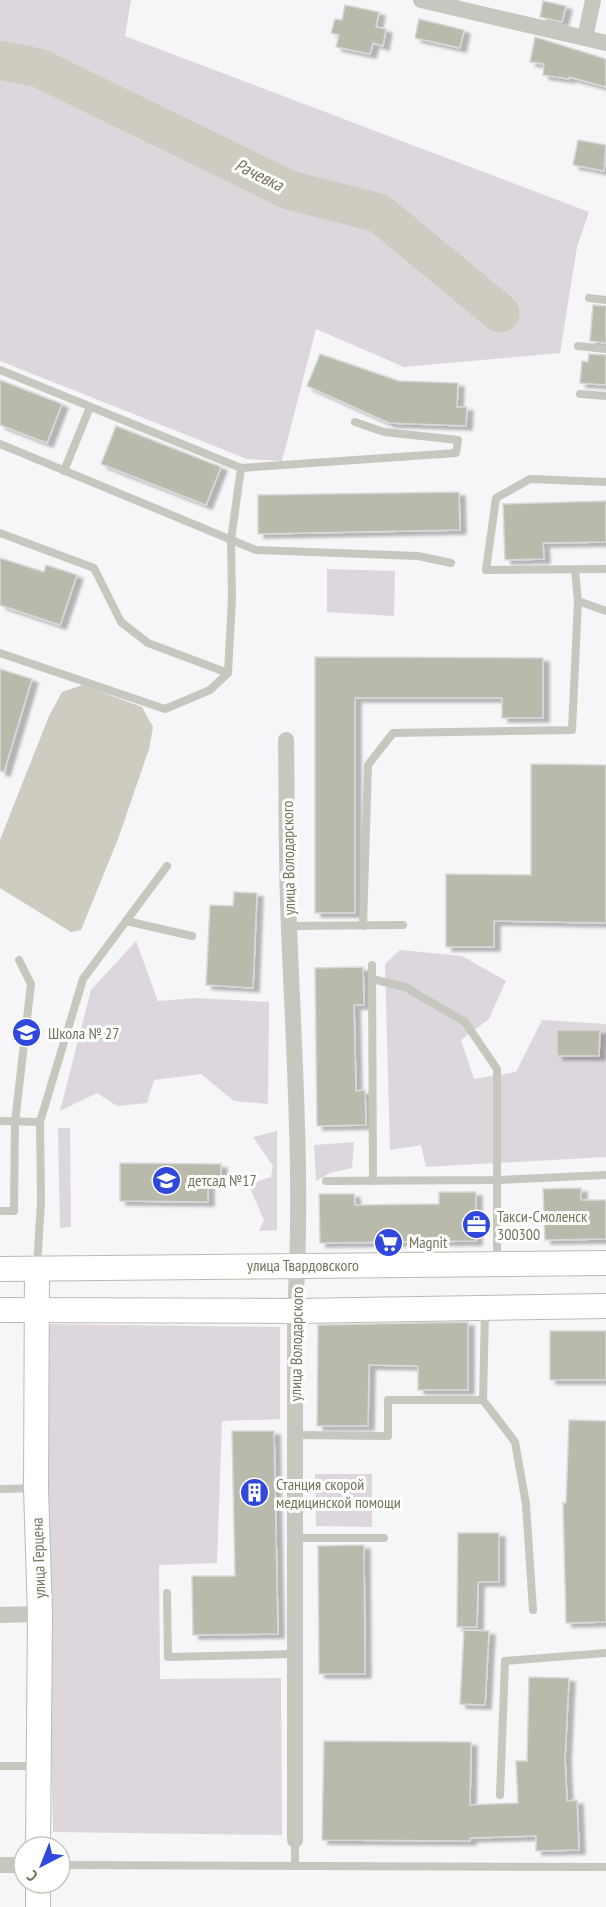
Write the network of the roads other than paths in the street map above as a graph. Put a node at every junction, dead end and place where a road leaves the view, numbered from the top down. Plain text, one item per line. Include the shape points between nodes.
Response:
1 (421, 0) edge
2 (592, 0) edge
3 (585, 38) junction
4 (606, 43) edge
5 (589, 298) dead end
6 (606, 300) edge
7 (578, 346) dead end
8 (606, 349) edge
9 (0, 370) edge
10 (580, 394) dead end
11 (606, 396) edge
12 (90, 407) junction
13 (355, 422) dead end
14 (0, 444) edge
15 (241, 468) junction
16 (64, 471) junction
17 (606, 482) edge
18 (0, 533) edge
19 (231, 540) junction
20 (450, 563) dead end
21 (606, 569) edge
22 (575, 570) junction
23 (578, 601) junction
24 (606, 610) edge
25 (0, 653) edge
26 (228, 673) junction
27 (286, 740) dead end
28 (166, 866) dead end
29 (126, 921) junction
30 (289, 926) junction
31 (363, 926) junction
32 (403, 926) dead end
33 (192, 936) dead end
34 (19, 960) dead end
35 (372, 965) dead end
36 (372, 979) junction
37 (0, 1121) edge
38 (15, 1122) junction
39 (40, 1122) junction
40 (606, 1175) edge
41 (497, 1180) junction
42 (326, 1181) dead end
43 (373, 1181) junction
44 (0, 1211) edge
45 (606, 1263) edge
46 (497, 1264) junction
47 (298, 1265) junction
48 (0, 1269) edge
49 (37, 1269) junction
50 (606, 1306) edge
51 (485, 1308) junction
52 (0, 1310) edge
53 (35, 1310) junction
54 (295, 1311) junction
55 (483, 1400) junction
56 (295, 1436) junction
57 (36, 1488) junction
58 (0, 1489) edge
59 (295, 1538) junction
60 (384, 1538) dead end
61 (167, 1593) dead end
62 (533, 1610) dead end
63 (40, 1614) junction
64 (0, 1615) edge
65 (606, 1653) edge
66 (294, 1654) junction
67 (0, 1766) edge
68 (39, 1766) junction
69 (500, 1795) dead end
70 (38, 1835) edge
71 (295, 1840) joint
72 (72, 1865) edge
73 (295, 1866) junction
74 (606, 1867) edge

1 - 3 street
2 - 3 street
3 - 4 street
5 - 6 lane
7 - 8 lane
9 - 12 lane
10 - 11 lane
12 - 15 lane
12 - 16 lane
13 - 15 lane via 384,432 458,440 456,453
14 - 16 lane
15 - 19 lane
16 - 19 lane
17 - 22 lane via 530,478 496,498 486,570
18 - 26 lane via 94,568 121,622 148,643
19 - 20 lane via 256,550 418,556
19 - 26 lane
21 - 22 lane
22 - 23 lane
23 - 24 lane
23 - 31 lane via 572,730 393,733 368,765
25 - 26 lane via 165,709 210,690
27 - 30 street, улица Володарского
28 - 29 lane
29 - 33 lane
29 - 39 lane via 83,979
30 - 31 lane
30 - 47 street, улица Володарского via 298,1107
31 - 32 lane
34 - 38 lane via 31,984
35 - 36 lane
36 - 41 lane via 405,987 465,1022 497,1069
36 - 43 lane
37 - 38 lane
38 - 39 lane
38 - 44 lane via 14,1211
39 - 49 lane
40 - 41 lane
41 - 43 lane
41 - 46 lane
42 - 43 lane
45 - 46 street, улица Твардовского
46 - 47 street, улица Твардовского
47 - 49 street, улица Твардовского
47 - 54 street, улица Володарского
48 - 49 street, улица Твардовского
49 - 53 street, улица Герцена
50 - 51 street
51 - 54 street
51 - 55 lane
52 - 53 street
53 - 54 street
53 - 57 street, улица Герцена
54 - 56 street, улица Володарского
55 - 56 lane via 388,1400 388,1436
55 - 62 lane via 515,1442 526,1504
56 - 59 street, улица Володарского
57 - 58 lane
57 - 63 street, улица Герцена
59 - 60 lane
59 - 66 street, улица Володарского
61 - 66 lane via 168,1657
63 - 64 street
63 - 68 street, улица Герцена
65 - 69 lane via 505,1661
66 - 71 street, улица Володарского
67 - 68 lane
68 - 70 street, улица Герцена
71 - 73 lane
72 - 73 lane
73 - 74 lane

